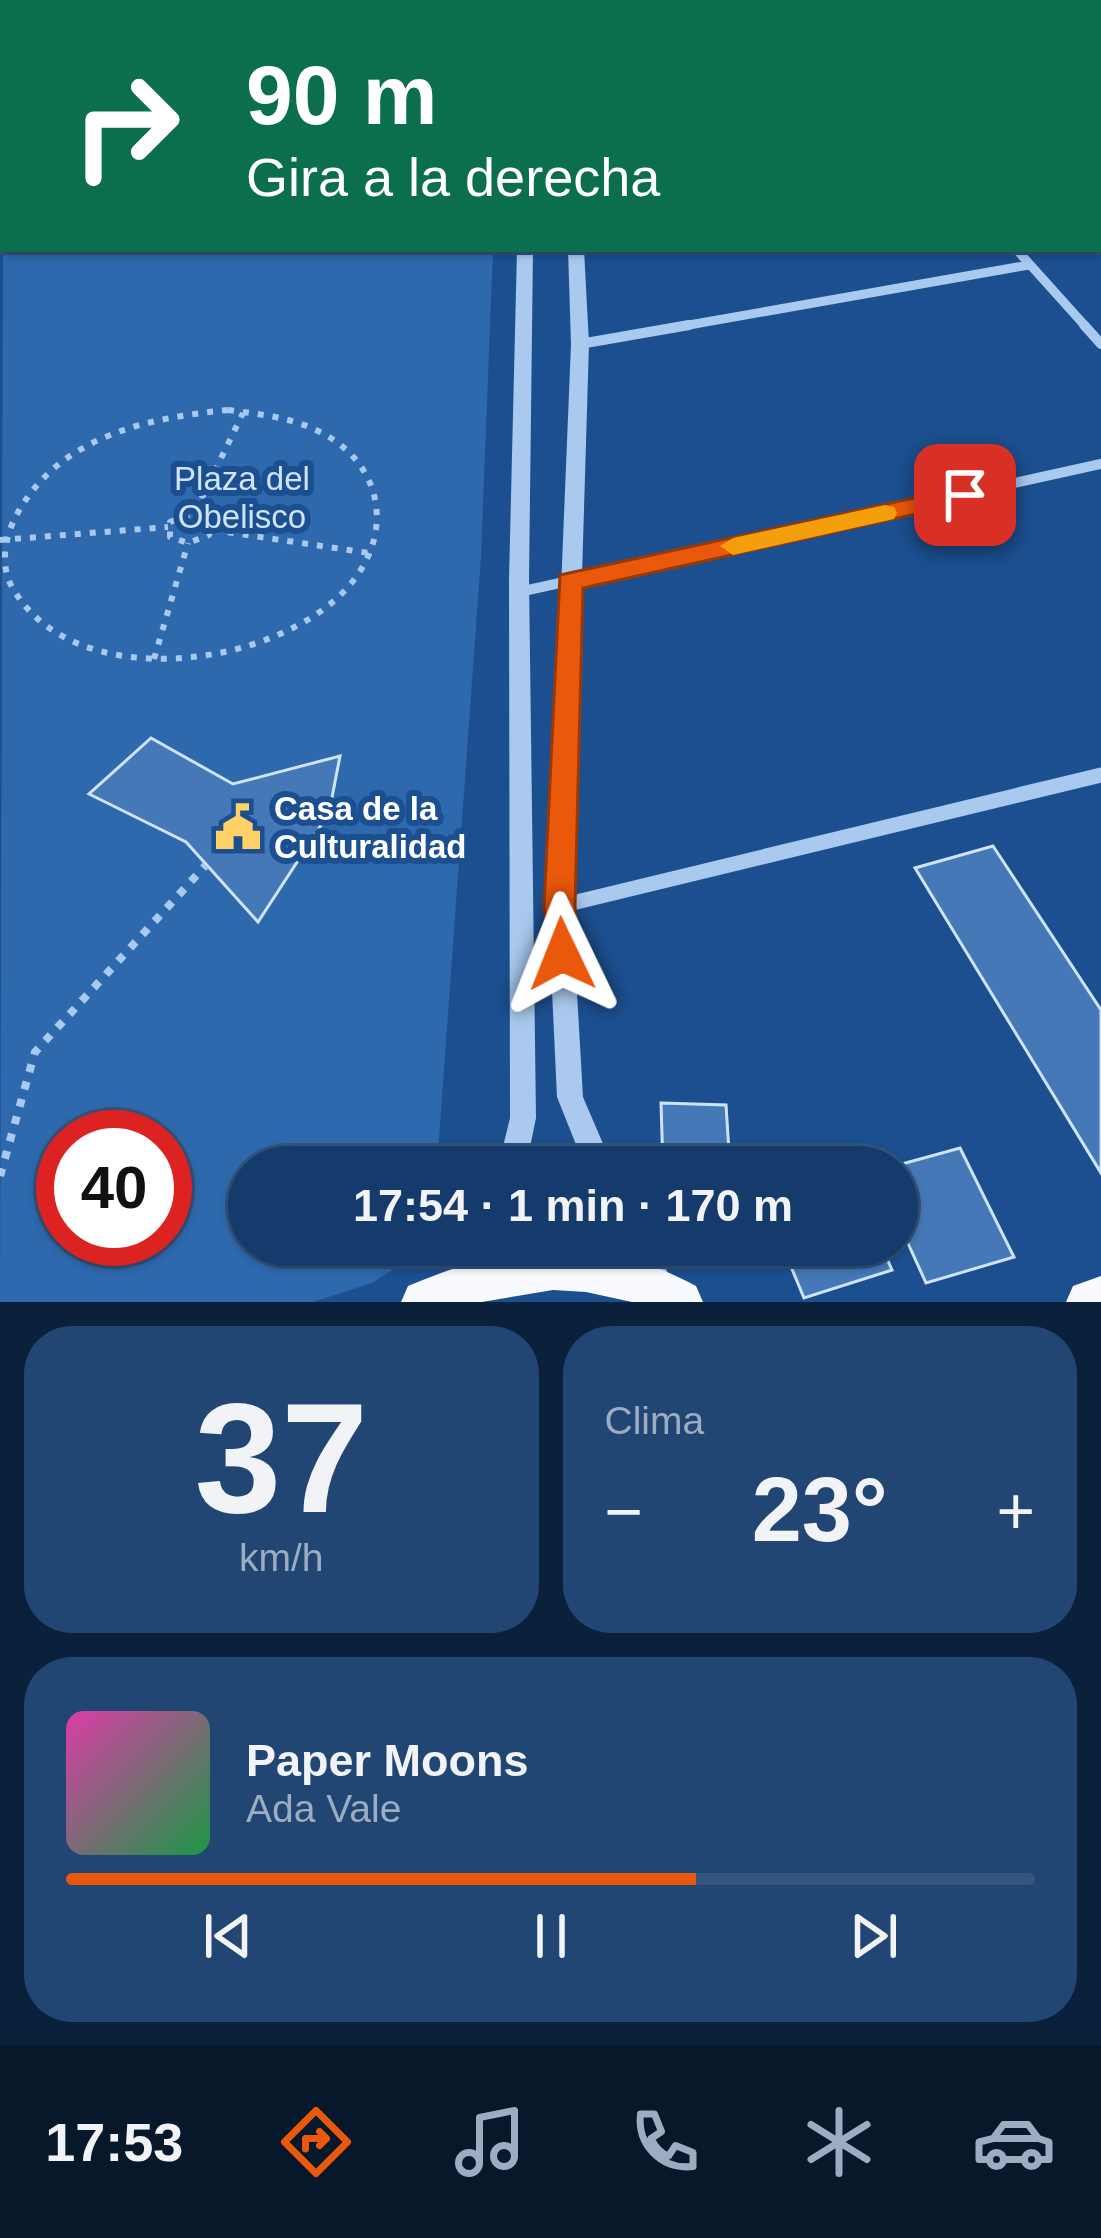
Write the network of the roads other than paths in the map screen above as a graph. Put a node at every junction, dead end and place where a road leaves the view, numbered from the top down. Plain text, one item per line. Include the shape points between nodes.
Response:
1 (525, 252) edge
2 (576, 252) edge
3 (1018, 252) edge
4 (1029, 265) junction
5 (580, 344) junction
6 (1101, 344) edge
7 (1101, 464) edge
8 (570, 582) junction
9 (519, 592) junction
10 (1101, 775) edge
11 (560, 906) junction
12 (517, 1146) edge
13 (590, 1146) edge
14 (651, 1266) edge
15 (443, 1287) edge
16 (672, 1296) edge
17 (1101, 1298) edge
18 (1088, 1302) edge

1 - 9 street
2 - 5 street
3 - 4 street
4 - 5 street
4 - 6 street
5 - 8 street
7 - 8 street
8 - 9 street
8 - 11 street
9 - 12 street via 523,1118
10 - 11 street
11 - 13 street via 570,1097
14 - 16 street
15 - 16 highway via 529,1268 597,1271
17 - 18 highway

